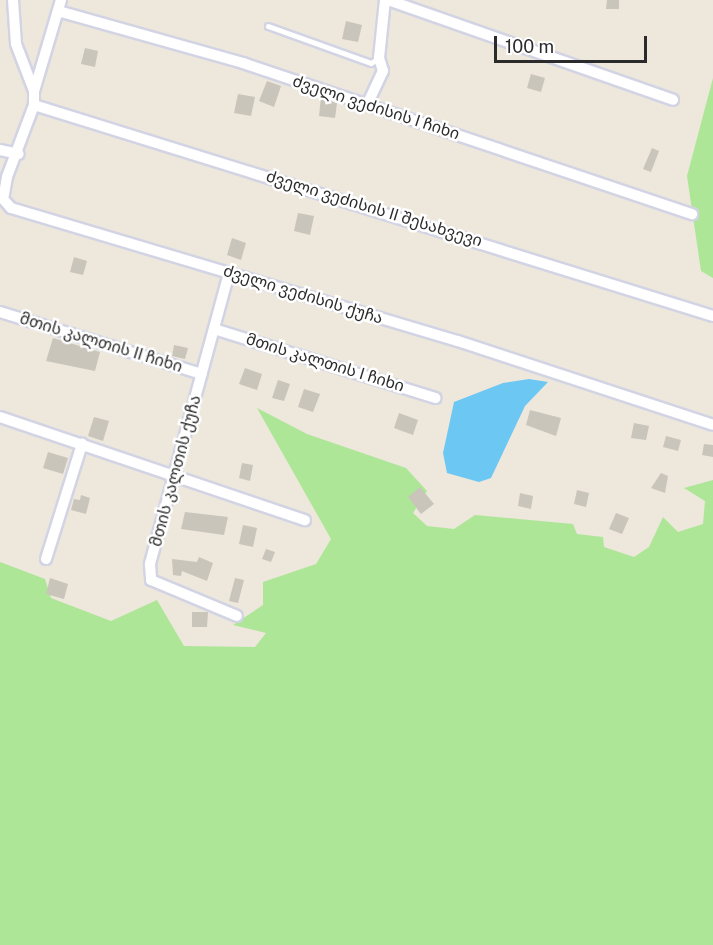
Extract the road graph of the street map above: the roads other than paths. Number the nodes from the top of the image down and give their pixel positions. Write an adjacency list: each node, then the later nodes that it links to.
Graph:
1 (13, 0): 6 (street, ძველი ვეძისის ქუჩა)
2 (386, 0): 5 (street); 7 (street)
3 (59, 6): 6 (street, ძველი ვეძისის ქუჩა); 9 (street, ძველი ვეძისის I ჩიხი)
4 (268, 26): 5 (lane)
5 (379, 58): 9 (street)
6 (34, 91): 8 (street, ძველი ვეძისის ქუჩა)
7 (673, 100)
8 (34, 105): 11 (street, ძველი ვეძისის ქუჩა); 16 (street, ძველი ვეძისის II შესახვევი)
9 (367, 105): 13 (street, ძველი ვეძისის I ჩიხი)
10 (0, 150): 11 (street)
11 (19, 154): 12 (street, ძველი ვეძისის ქუჩა)
12 (1, 201): 14 (street, ძველი ვეძისის ქუჩა)
13 (692, 214)
14 (229, 273): 17 (street, მთის კალთის ქუჩა); 21 (street, ძველი ვეძისის ქუჩა)
15 (0, 312): 18 (street, მთის კალთის II ჩიხი)
16 (713, 316)
17 (214, 329): 18 (street, მთის კალთის ქუჩა); 19 (street, მთის კალთის I ჩიხი)
18 (202, 374): 23 (street, მთის კალთის ქუჩა)
19 (436, 398)
20 (0, 417): 22 (street)
21 (713, 424)
22 (82, 444): 23 (street); 25 (street)
23 (176, 474): 24 (street); 26 (street, მთის კალთის ქუჩა)
24 (305, 520)
25 (46, 559)
26 (237, 616)

